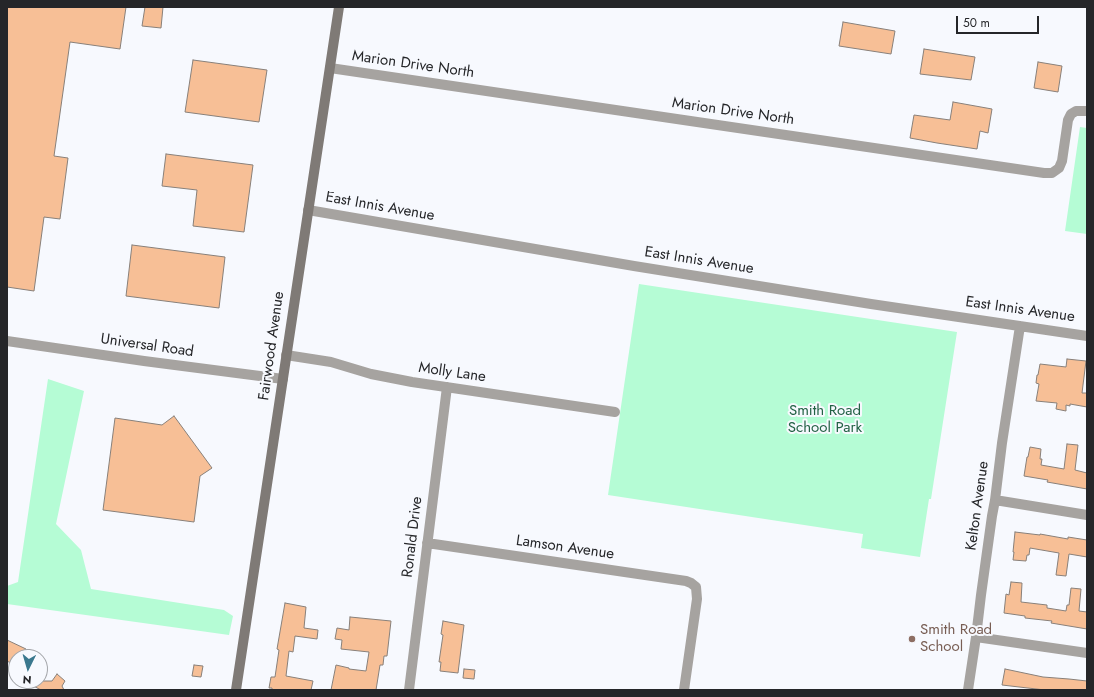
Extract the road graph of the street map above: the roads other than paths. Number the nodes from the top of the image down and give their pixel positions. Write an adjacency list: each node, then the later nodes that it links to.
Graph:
1 (339, 7): 2 (street, Fairwood Avenue)
2 (330, 68): 3 (street, Marion Drive North); 4 (street, Fairwood Avenue)
3 (1087, 112)
4 (308, 210): 5 (street, East Innis Avenue); 8 (street, Fairwood Avenue)
5 (1020, 326): 6 (street, East Innis Avenue); 12 (street, Kelton Avenue)
6 (1087, 336)
7 (7, 341): 9 (street, Universal Road)
8 (286, 355): 9 (street, Fairwood Avenue); 10 (street, Molly Lane)
9 (283, 379): 17 (street, Fairwood Avenue)
10 (447, 387): 11 (street, Molly Lane); 14 (street, Ronald Drive)
11 (615, 412)
12 (995, 500): 13 (street); 15 (street, Kelton Avenue)
13 (1087, 515)
14 (427, 543): 18 (street, Ronald Drive); 19 (street, Lamson Avenue)
15 (976, 637): 16 (street); 20 (street, Kelton Avenue)
16 (1087, 653)
17 (236, 690)
18 (409, 690)
19 (684, 690)
20 (968, 690)

